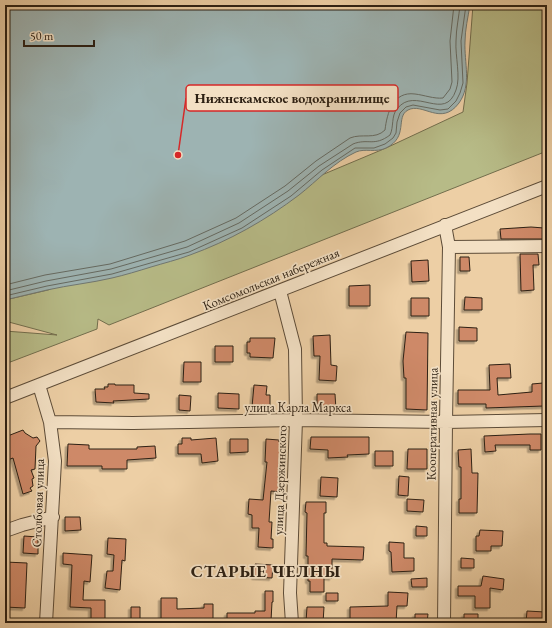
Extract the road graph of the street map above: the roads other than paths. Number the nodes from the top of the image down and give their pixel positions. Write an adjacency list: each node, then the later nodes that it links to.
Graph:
1 (547, 186): 2 (street, Комсомольская набережная)
2 (445, 225): 4 (street, Кооперативная улица); 5 (street, Комсомольская набережная)
3 (547, 246): 4 (street)
4 (449, 248): 11 (street, Кооперативная улица)
5 (280, 291): 6 (street, Комсомольская набережная); 8 (street, улица Дзержинского)
6 (39, 385): 7 (street, Комсомольская набережная); 10 (street, Столбовая улица)
7 (5, 398)
8 (296, 420): 10 (street, улица Карла Маркса); 11 (street, улица Карла Маркса); 15 (street, улица Дзержинского)
9 (547, 420): 11 (street, улица Карла Маркса)
10 (50, 422): 12 (street, Столбовая улица)
11 (446, 422): 16 (street, Кооперативная улица)
12 (53, 517): 13 (street); 14 (street, Столбовая улица)
13 (5, 531)
14 (46, 623)
15 (292, 623)
16 (444, 623)

